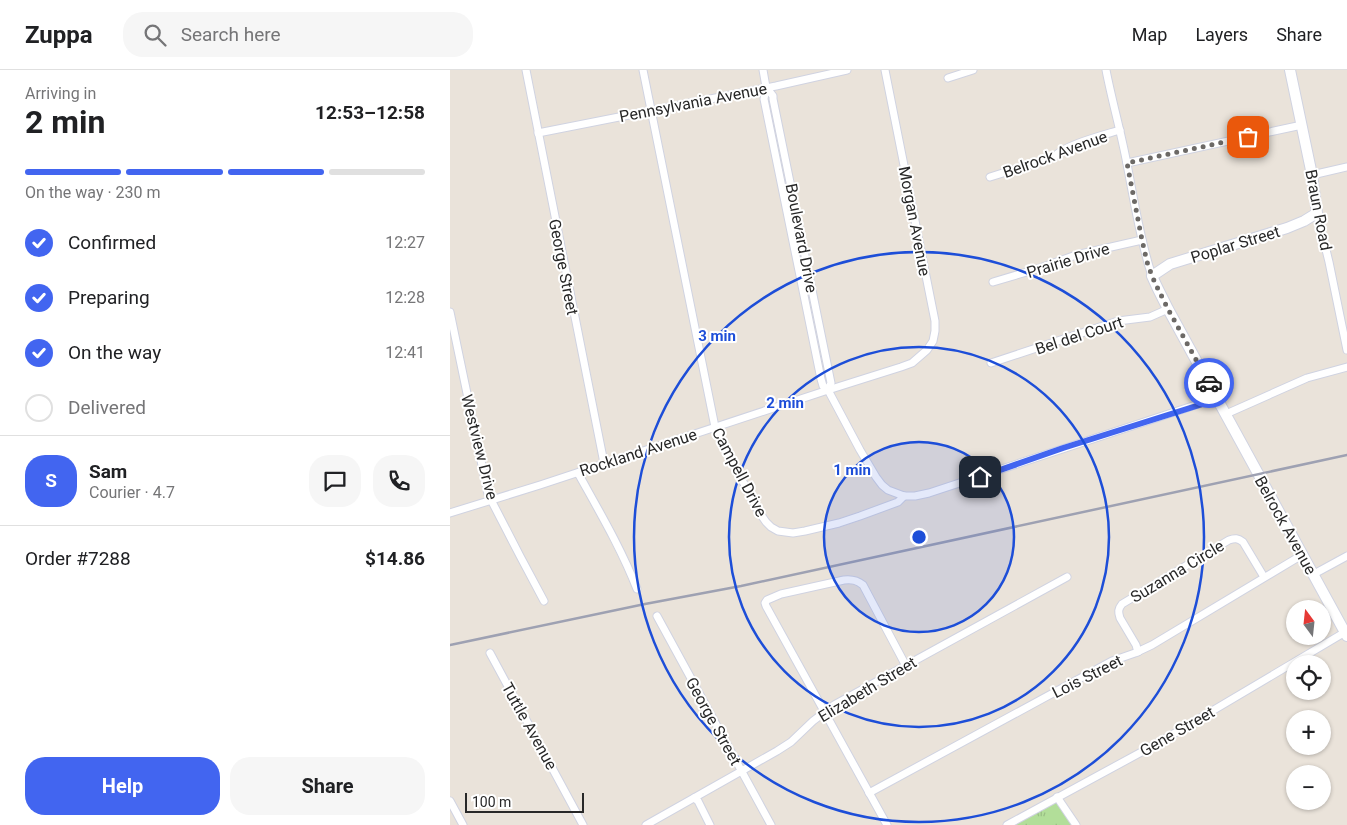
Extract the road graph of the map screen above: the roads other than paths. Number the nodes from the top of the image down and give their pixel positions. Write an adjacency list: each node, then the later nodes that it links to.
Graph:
1 (526, 70): 14 (street, George Street)
2 (643, 70): 11 (street, Campell Drive)
3 (763, 70): 10 (street, Boulevard Drive)
4 (847, 70): 10 (street, Pennsylvania Avenue)
5 (885, 70): 26 (street, Morgan Avenue)
6 (973, 70): 9 (street)
7 (1106, 70): 13 (street, Belrock Avenue)
8 (1290, 70): 12 (street, Braun Road)
9 (948, 78)
10 (766, 87): 11 (street, Pennsylvania Avenue); 29 (street, Boulevard Drive)
11 (650, 110): 14 (street, Pennsylvania Avenue); 32 (street, Campell Drive)
12 (1302, 125): 15 (street); 17 (street, Braun Road)
13 (1120, 130): 15 (street, Belrock Avenue); 18 (street, Belrock Avenue)
14 (538, 133): 33 (street, George Street)
15 (1127, 163): 20 (street, Belrock Avenue)
16 (1347, 167): 17 (street)
17 (1312, 175): 19 (street, Braun Road)
18 (990, 177)
19 (1317, 213): 21 (street, Poplar Street); 25 (street, Braun Road)
20 (1142, 240): 21 (street, Belrock Avenue); 22 (street, Prairie Drive)
21 (1152, 276): 23 (street, Belrock Avenue)
22 (994, 282)
23 (1168, 309): 27 (street, Bel del Court); 30 (street, Belrock Avenue)
24 (450, 312): 36 (street, Westview Drive)
25 (1347, 350)
26 (912, 363): 29 (street, Rockland Avenue)
27 (991, 363)
28 (1347, 367): 31 (street)
29 (828, 390): 32 (street, Rockland Avenue); 35 (street, Boulevard Drive)
30 (1217, 398): 31 (street, Belrock Avenue); 35 (street)
31 (1226, 414): 38 (street, Belrock Avenue)
32 (714, 427): 33 (street, Rockland Avenue); 35 (street, Campell Drive)
33 (604, 463): 34 (street, Rockland Avenue)
34 (578, 472): 36 (street, Rockland Avenue); 43 (street)
35 (904, 496)
36 (491, 501): 37 (street, Rockland Avenue); 44 (street, Westview Drive)
37 (450, 513)
38 (1302, 555): 40 (street, Belrock Avenue); 42 (street, Lois Street)
39 (1347, 556): 40 (street)
40 (1314, 574): 46 (street, Belrock Avenue)
41 (1067, 577): 49 (street, Elizabeth Street)
42 (1264, 577): 47 (street, Lois Street); 47 (street, Suzanna Circle)
43 (637, 589)
44 (544, 602)
45 (657, 616): 51 (street, George Street)
46 (1346, 633): 53 (street, Gene Street)
47 (1138, 652): 52 (street, Lois Street)
48 (490, 653): 57 (street, Tuttle Avenue)
49 (906, 666): 50 (street, Elizabeth Street); 50 (street)
50 (824, 712): 51 (street, Elizabeth Street); 52 (street)
51 (742, 772): 54 (street, Elizabeth Street); 60 (street, George Street)
52 (869, 793): 61 (street)
53 (1057, 797): 62 (street, Gene Street); 63 (street)
54 (694, 798): 58 (street, Elizabeth Street); 59 (street)
55 (450, 801): 56 (street)
56 (463, 825)
57 (584, 825)
58 (646, 825)
59 (710, 825)
60 (771, 825)
61 (886, 825)
62 (1007, 825)
63 (1076, 825)

